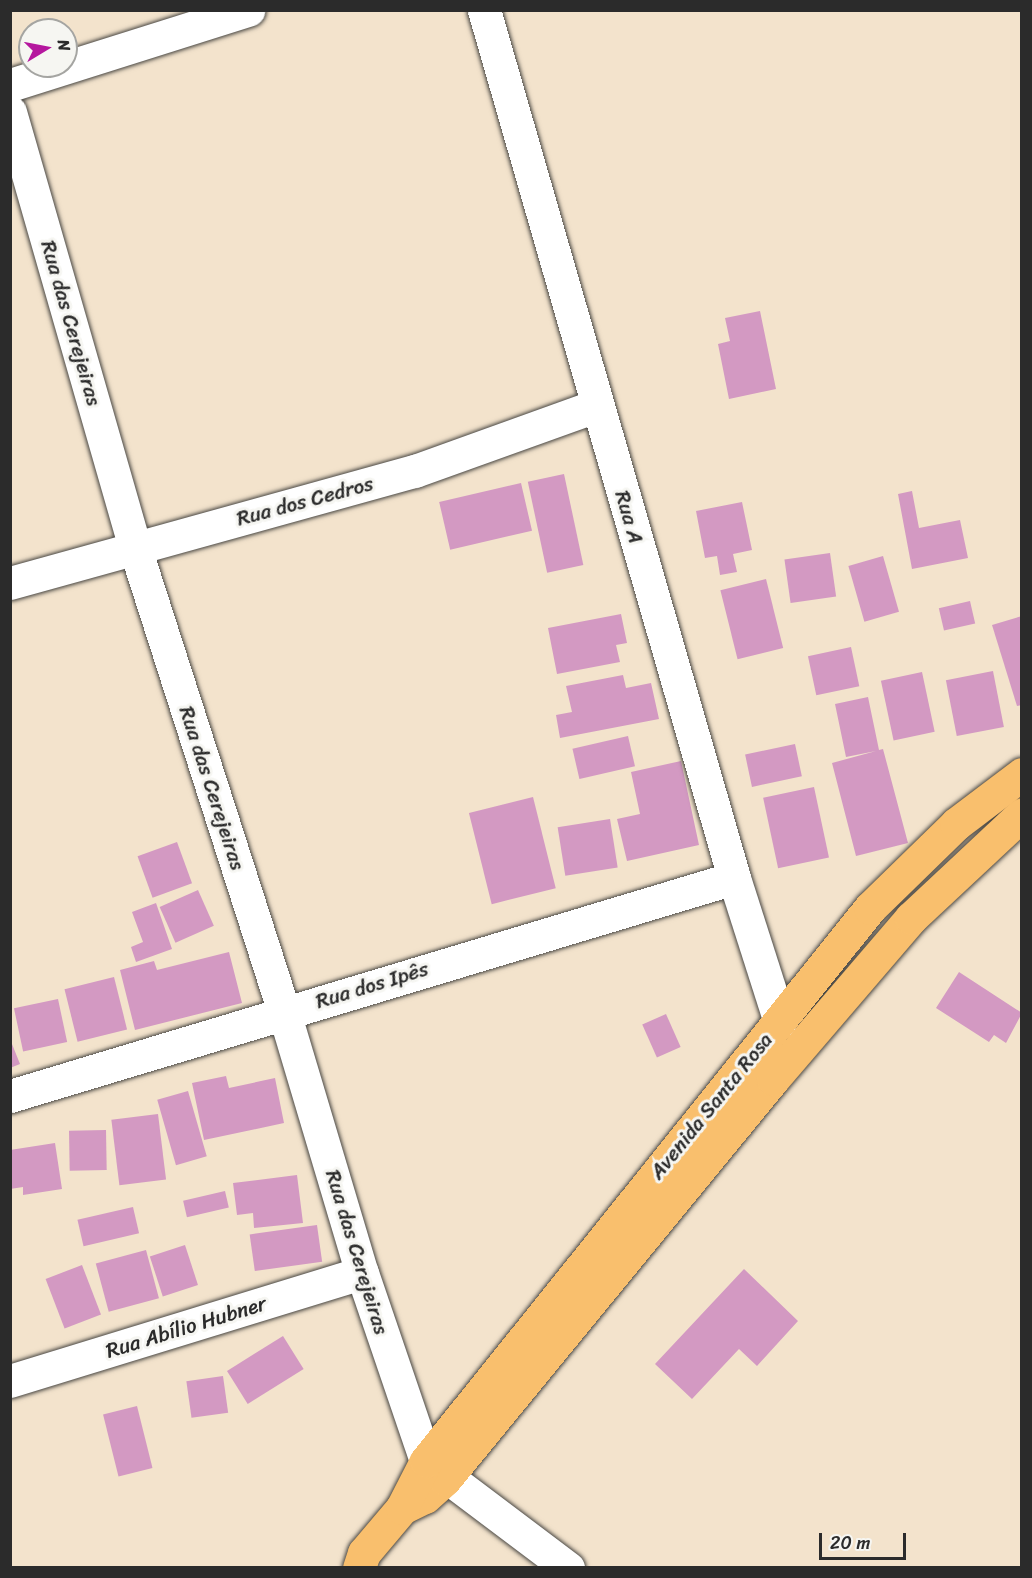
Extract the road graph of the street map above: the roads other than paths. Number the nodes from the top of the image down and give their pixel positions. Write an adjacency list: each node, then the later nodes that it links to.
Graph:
1 (248, 10): 3 (street)
2 (483, 10): 5 (street, Rua A)
3 (10, 85)
4 (10, 112): 6 (street, Rua das Cerejeiras)
5 (596, 406): 6 (street, Rua dos Cedros); 11 (street, Rua A)
6 (135, 548): 7 (street, Rua dos Cedros); 13 (street, Rua das Cerejeiras)
7 (10, 583)
8 (1022, 774): 10 (main road, Avenida Santa Rosa)
9 (1022, 814): 12 (main road, Avenida Santa Rosa)
10 (902, 876): 12 (main road); 14 (main road, Avenida Santa Rosa)
11 (734, 878): 13 (street, Rua dos Ipês); 14 (street, Rua A)
12 (925, 905): 15 (main road, Avenida Santa Rosa)
13 (284, 1012): 16 (street, Rua dos Ipês); 17 (street, Rua das Cerejeiras)
14 (780, 1022): 15 (main road, Avenida Santa Rosa)
15 (762, 1068): 19 (main road, Avenida Santa Rosa)
16 (10, 1096)
17 (362, 1273): 18 (street, Rua Abílio Hubner); 19 (street, Rua das Cerejeiras)
18 (10, 1381)
19 (435, 1470): 20 (main road, Avenida Santa Rosa); 21 (street)
20 (358, 1563)
21 (568, 1568)

